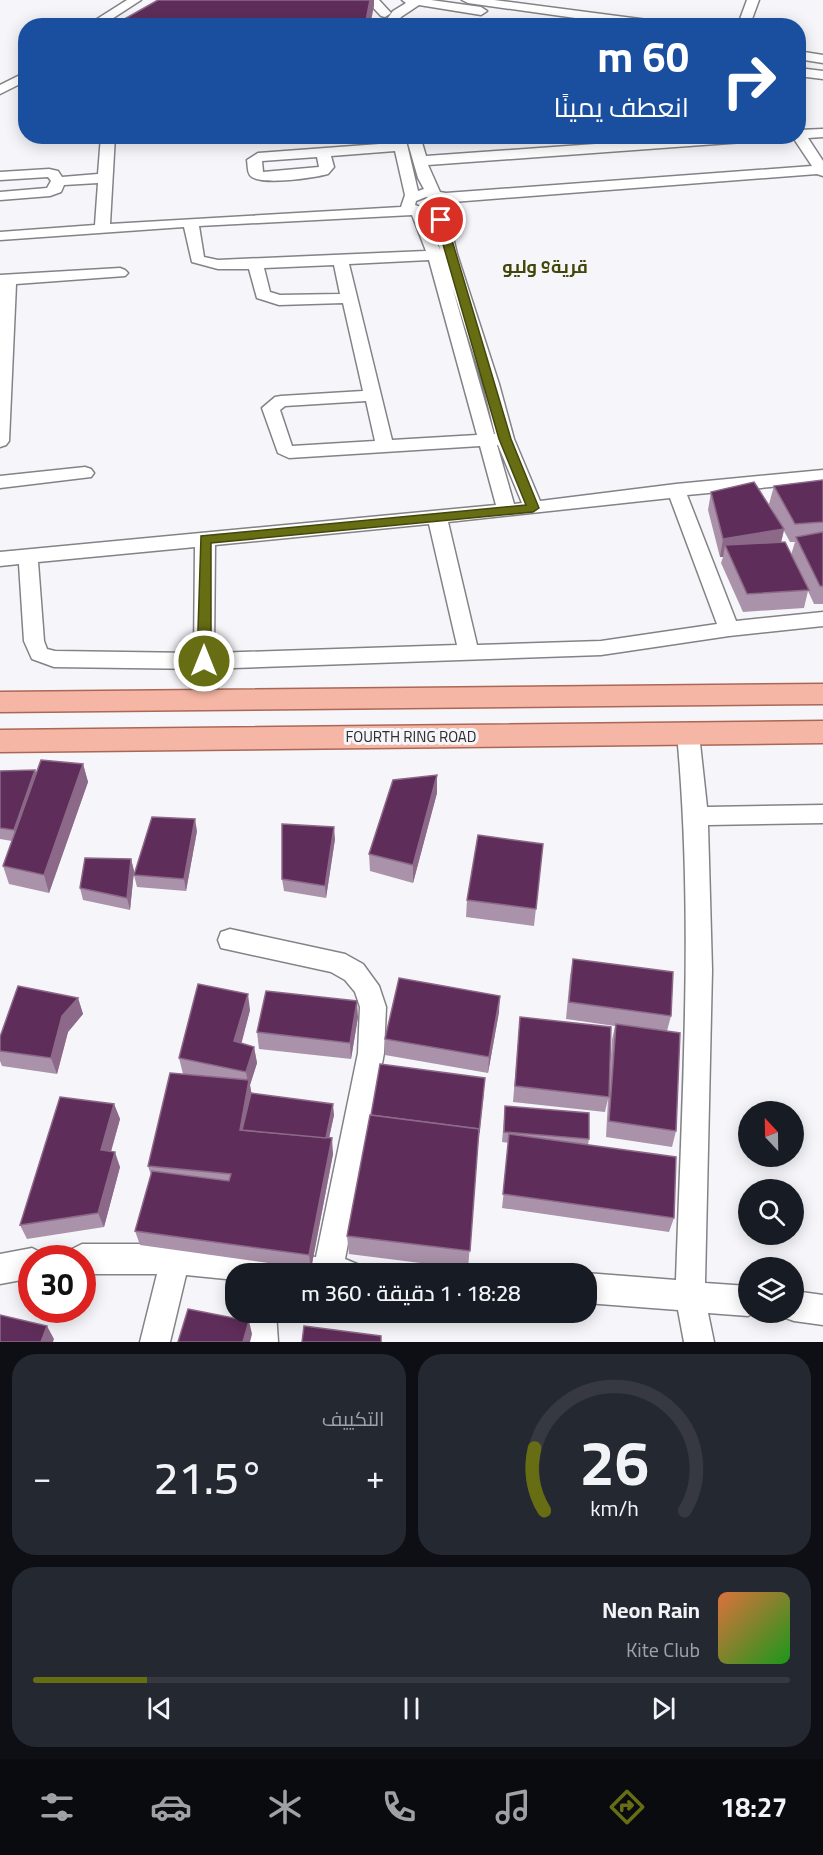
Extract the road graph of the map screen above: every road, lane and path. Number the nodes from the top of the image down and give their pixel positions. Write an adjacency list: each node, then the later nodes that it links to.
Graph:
1 (135, 0): 9 (street)
2 (372, 0): 8 (street)
3 (395, 0): 8 (street)
4 (414, 0): 7 (street); 8 (street)
5 (468, 0): 13 (street)
6 (753, 0): 14 (street)
7 (435, 4): 8 (street); 12 (street)
8 (391, 13): 10 (street); 11 (street)
9 (105, 18)
10 (386, 18)
11 (390, 18)
12 (532, 18)
13 (603, 18)
14 (746, 18)
15 (806, 45): 16 (street)
16 (823, 48)
17 (806, 56): 18 (street)
18 (823, 59)
19 (18, 66): 22 (street)
20 (806, 73): 21 (street)
21 (823, 75)
22 (0, 76)
23 (18, 80): 24 (street)
24 (0, 90)
25 (823, 133): 26 (street)
26 (806, 134)
27 (107, 144): 37 (street)
28 (380, 144): 33 (street)
29 (400, 144): 41 (street)
30 (416, 144): 34 (street)
31 (659, 144): 34 (street)
32 (805, 144): 35 (street)
33 (323, 153)
34 (421, 161): 40 (street)
35 (823, 172): 40 (street)
36 (0, 176): 38 (street)
37 (105, 178): 38 (street); 43 (street)
38 (58, 181): 39 (street)
39 (0, 196)
40 (440, 203): 41 (street); 46 (street)
41 (413, 204): 42 (street); 43 (street); 46 (street)
42 (191, 222): 43 (street); 48 (street)
43 (103, 223): 44 (street); 45 (street)
44 (0, 225)
45 (0, 236)
46 (442, 254): 47 (street); 53 (street); 54 (street)
47 (339, 260): 48 (street); 51 (street)
48 (255, 264): 51 (street)
49 (120, 273): 50 (street)
50 (4, 280): 55 (street)
51 (349, 298): 52 (street)
52 (372, 396): 56 (street); 56 (street)
53 (505, 439): 54 (street); 61 (street)
54 (485, 440): 56 (street); 62 (street)
55 (0, 441)
56 (385, 446)
57 (85, 473): 59 (street)
58 (823, 476): 60 (street)
59 (0, 482)
60 (676, 490): 61 (street); 68 (street)
61 (533, 508): 62 (street)
62 (507, 511): 63 (street)
63 (437, 517): 64 (street); 69 (street)
64 (205, 539): 65 (street); 70 (street)
65 (28, 556): 66 (street); 70 (street)
66 (0, 559)
67 (823, 620): 68 (street)
68 (729, 629): 69 (street)
69 (470, 653): 70 (street)
70 (204, 661)
71 (823, 694): 72 (main road)
72 (0, 702)
73 (823, 732): 74 (main road, FOURTH RING ROAD)
74 (688, 734): 75 (main road, FOURTH RING ROAD); 77 (street)
75 (0, 741)
76 (823, 814): 77 (street)
77 (696, 816): 86 (street)
78 (230, 940): 81 (street)
79 (96, 1258): 80 (street)
80 (175, 1259): 83 (street); 91 (street)
81 (339, 1263)
82 (18, 1266): 84 (street)
83 (225, 1266)
84 (0, 1269)
85 (597, 1289): 86 (street)
86 (690, 1295): 87 (street); 93 (street)
87 (738, 1300)
88 (804, 1307): 89 (street)
89 (823, 1310)
90 (262, 1323): 92 (street)
91 (155, 1342)
92 (264, 1342)
93 (699, 1342)

